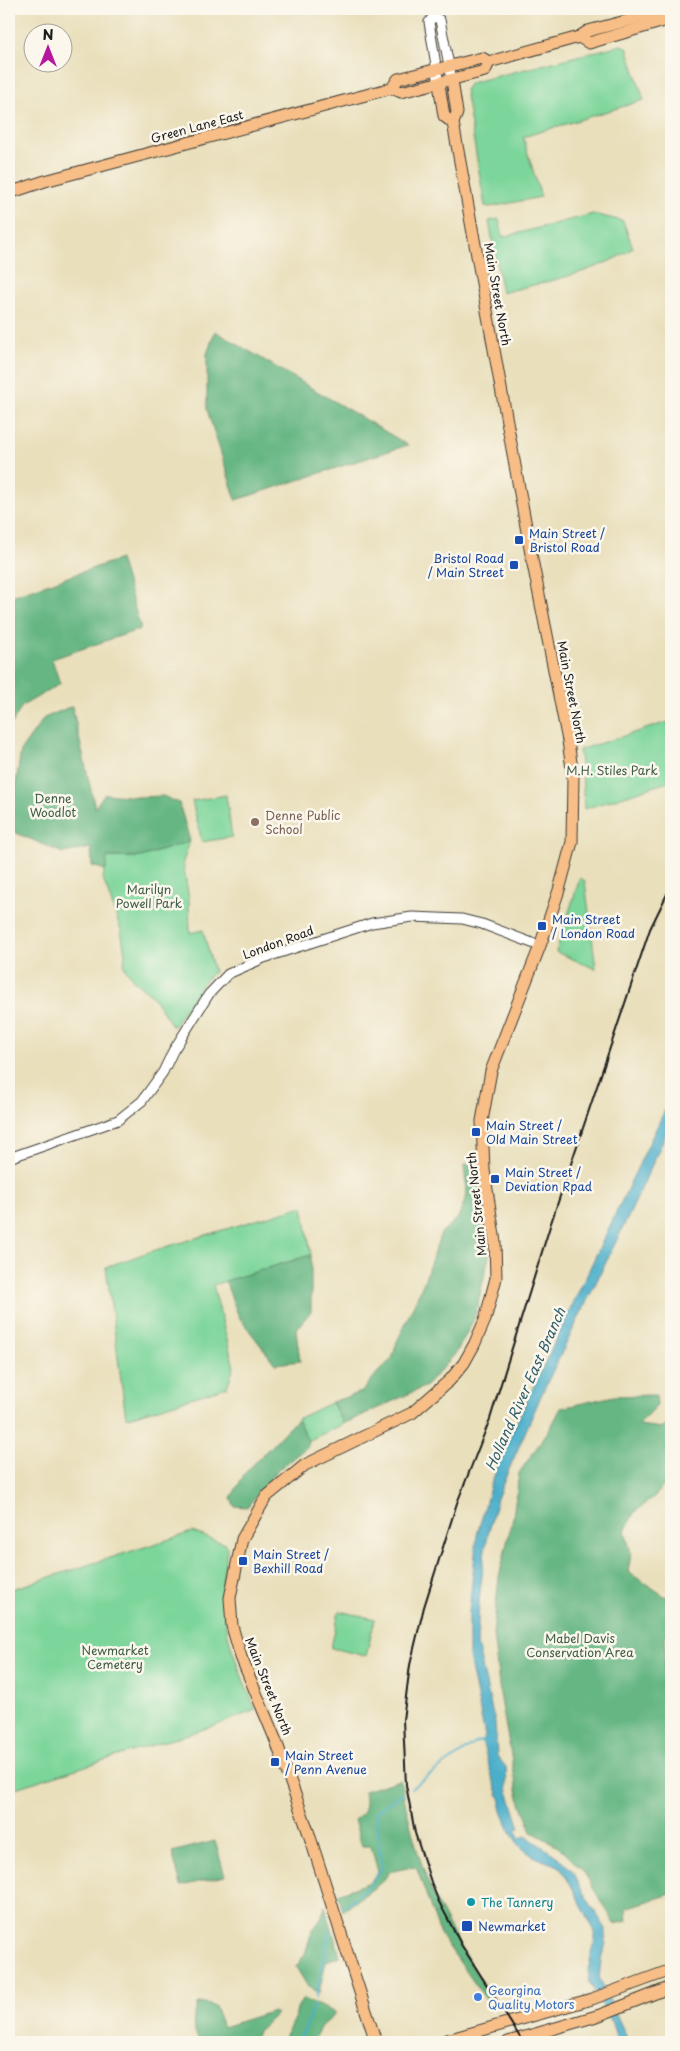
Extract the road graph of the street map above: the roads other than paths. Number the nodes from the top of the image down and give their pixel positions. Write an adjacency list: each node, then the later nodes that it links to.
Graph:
1 (671, 9): 4 (main road, Green Lane East)
2 (433, 12): 6 (street); 7 (street)
3 (671, 19): 4 (main road, Green Lane East)
4 (579, 37): 5 (main road, Green Lane East)
5 (489, 62): 6 (main road, Green Lane East); 8 (main road, Green Lane East)
6 (450, 67): 7 (main road, Green Lane East); 8 (street)
7 (437, 70): 9 (street); 10 (main road, Green Lane East)
8 (452, 80): 9 (main road, Green Lane East); 11 (main road, Main Street North)
9 (439, 84): 10 (main road, Green Lane East); 11 (main road, Main Street North)
10 (392, 88): 12 (main road, Green Lane East)
11 (453, 123): 13 (main road, Main Street North)
12 (9, 193)
13 (540, 946): 14 (street, London Road); 17 (main road, Main Street North)
14 (9, 1158)
15 (671, 1970): 18 (main road)
16 (671, 1987): 19 (main road)
17 (376, 2042)
18 (440, 2042)
19 (508, 2042)

